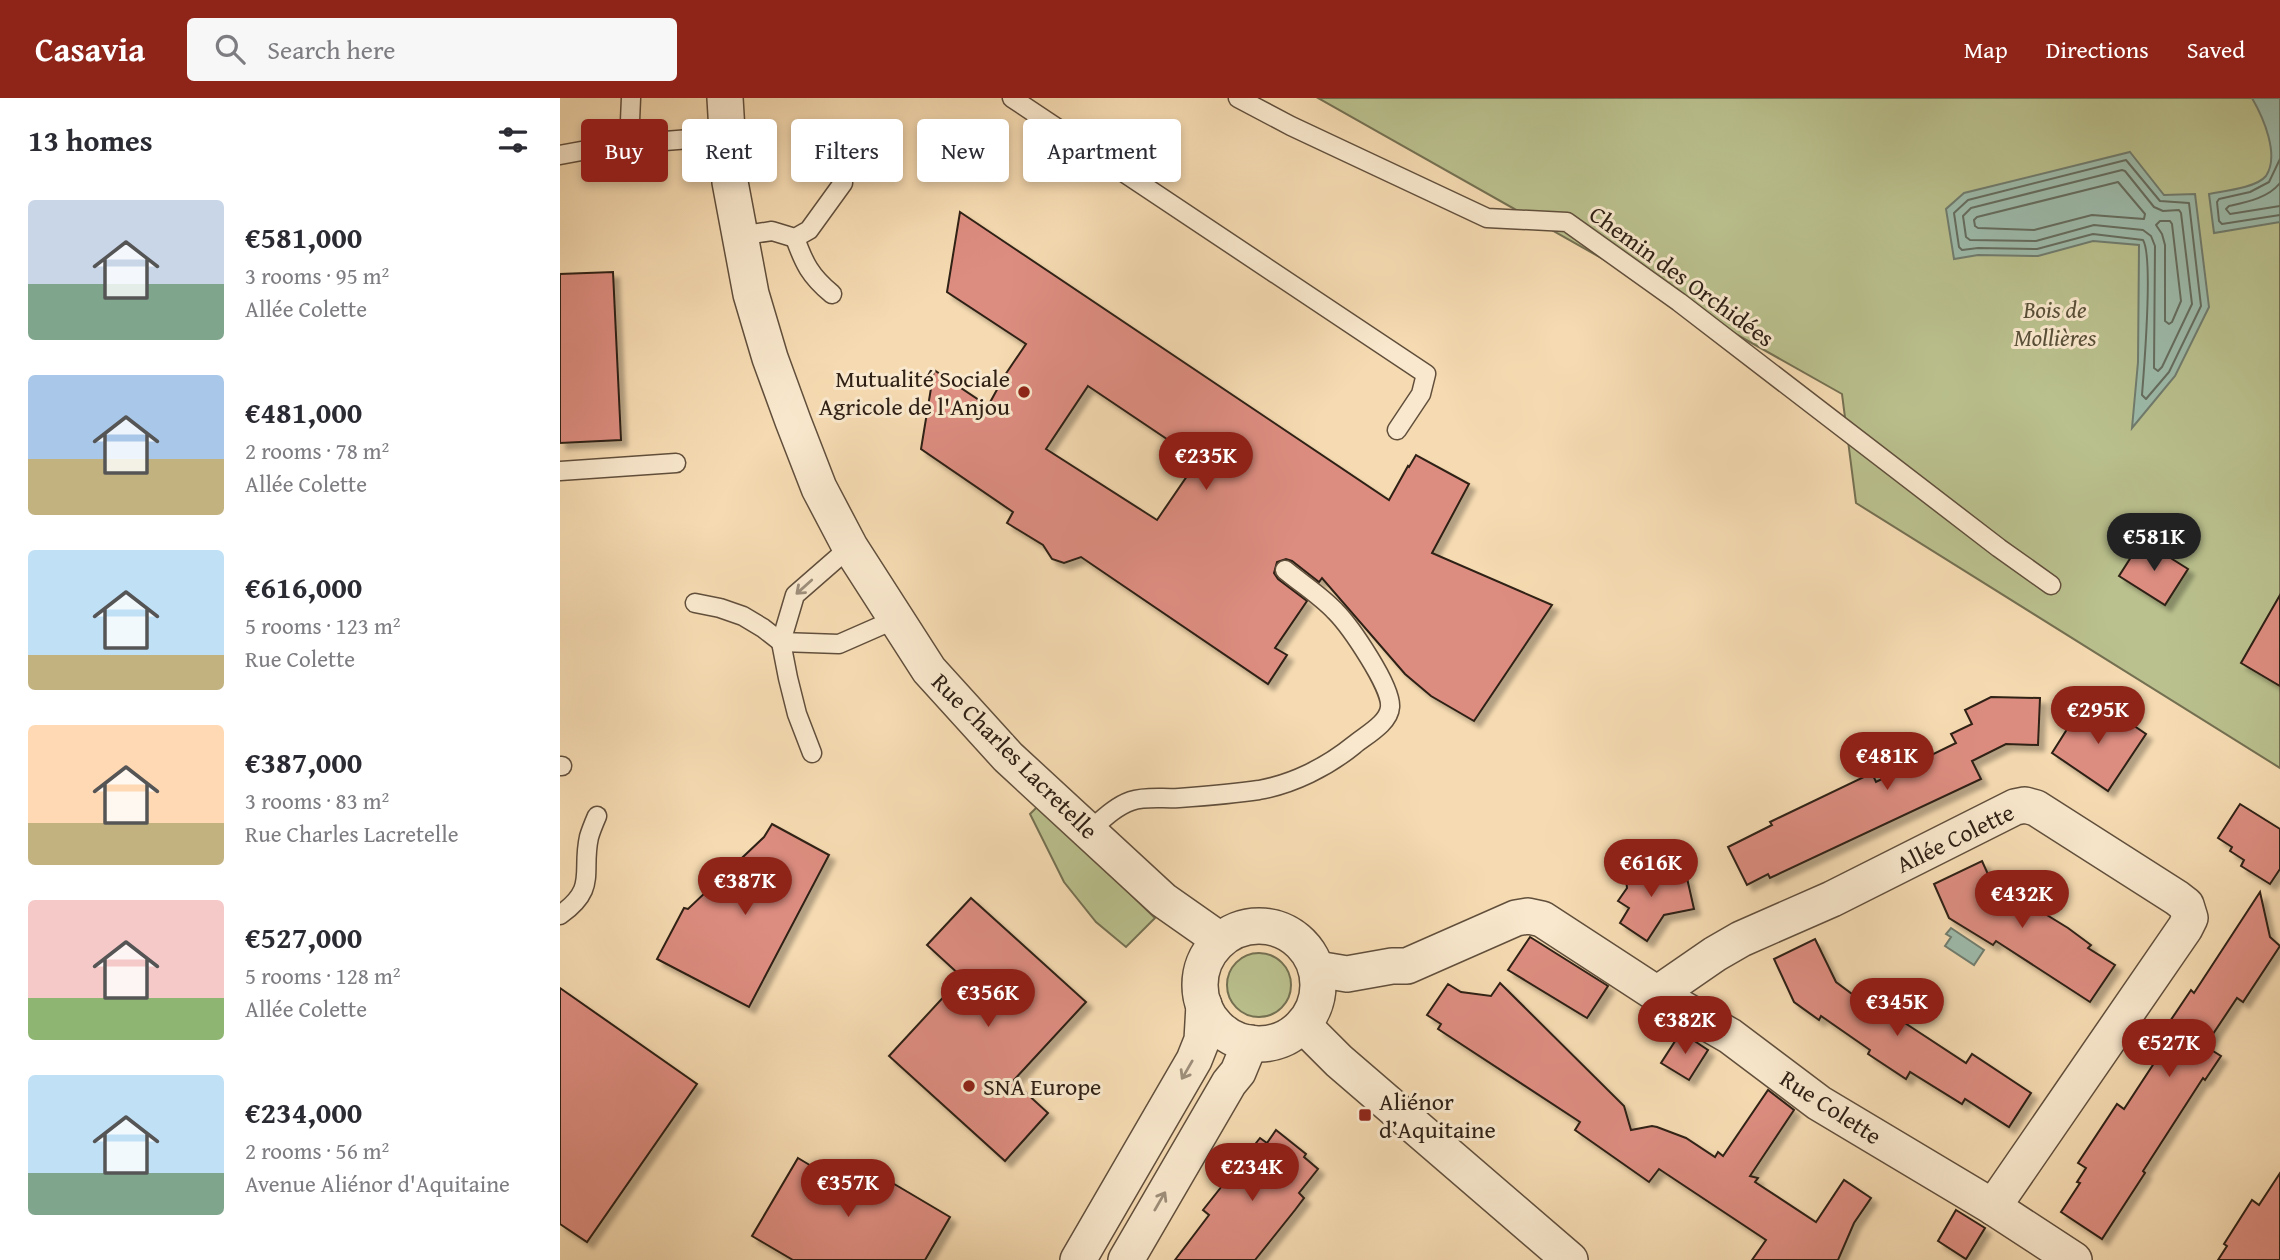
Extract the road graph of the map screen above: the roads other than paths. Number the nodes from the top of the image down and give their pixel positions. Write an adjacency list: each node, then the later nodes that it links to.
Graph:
1 (631, 98): 5 (lane)
2 (1012, 98): 13 (lane)
3 (1238, 98): 18 (lane, Chemin des Orchidées)
4 (725, 114): 6 (lane); 10 (street, Rue Charles Lacretelle)
5 (630, 119)
6 (668, 141)
7 (581, 152): 8 (lane)
8 (560, 155)
9 (843, 183): 11 (lane)
10 (739, 236): 11 (lane); 16 (street, Rue Charles Lacretelle)
11 (795, 237): 12 (lane)
12 (832, 293)
13 (1396, 430)
14 (676, 463): 15 (lane)
15 (560, 471)
16 (850, 547): 20 (street, Rue Charles Lacretelle); 21 (lane, one-way to 21)
17 (1285, 570): 24 (lane)
18 (2052, 585)
19 (695, 603): 21 (lane)
20 (896, 619): 21 (lane); 24 (street, Rue Charles Lacretelle)
21 (781, 642): 22 (lane)
22 (812, 752)
23 (597, 816): 25 (lane)
24 (1088, 832): 26 (street, Rue Charles Lacretelle)
25 (560, 915)
26 (1220, 940): 27 (street); 29 (street)
27 (1317, 970): 28 (street, Rue Colette); 30 (street)
28 (1657, 994): 32 (street, Rue Colette); 32 (street, Allée Colette)
29 (1203, 1005): 31 (street); 33 (street, one-way to 33)
30 (1303, 1025): 31 (street); 35 (street)
31 (1250, 1043): 34 (street, one-way to 31)
32 (1993, 1208): 36 (street, Rue Colette)
33 (1078, 1260)
34 (1126, 1260)
35 (1570, 1260)
36 (2074, 1260)

